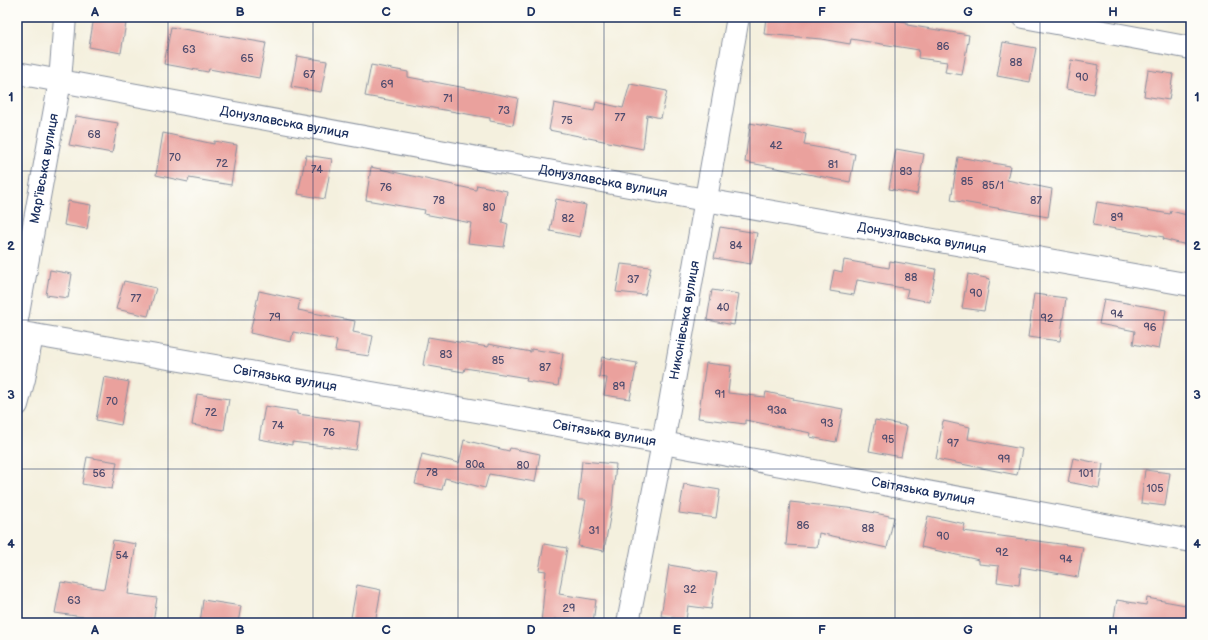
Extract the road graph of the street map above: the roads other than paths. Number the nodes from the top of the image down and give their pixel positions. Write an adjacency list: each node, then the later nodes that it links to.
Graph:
1 (65, 17): 6 (street, Мар'ївська вулиця)
2 (738, 17): 7 (street, Никонівська вулиця)
3 (1024, 17): 4 (street)
4 (1191, 48)
5 (17, 73): 6 (street, Донузлавська вулиця)
6 (60, 82): 7 (street, Донузлавська вулиця); 9 (street, Мар'ївська вулиця)
7 (705, 200): 8 (street, Донузлавська вулиця); 12 (street, Никонівська вулиця)
8 (1191, 285)
9 (17, 319)
10 (25, 333): 11 (street); 12 (street, Світязька вулиця)
11 (17, 405)
12 (663, 443): 13 (street, Світязька вулиця); 14 (street, Никонівська вулиця)
13 (1191, 541)
14 (628, 623)

